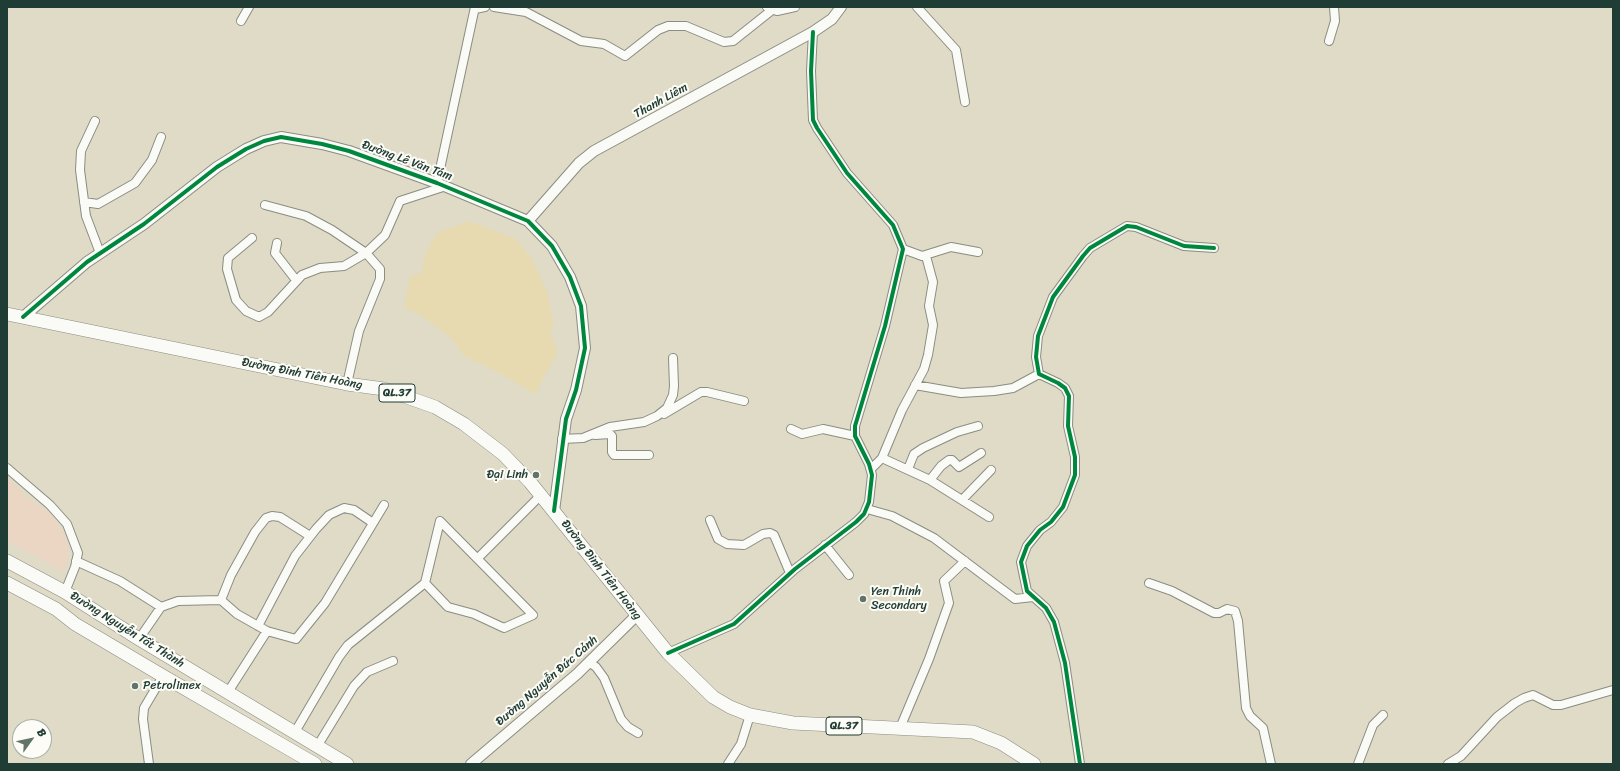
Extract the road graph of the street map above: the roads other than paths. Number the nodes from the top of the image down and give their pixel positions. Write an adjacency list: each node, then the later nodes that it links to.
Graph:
1 (249, 7): 11 (street)
2 (485, 7): 8 (street)
3 (494, 7): 10 (street)
4 (794, 7): 9 (street)
5 (841, 7): 12 (street, Thanh Liêm)
6 (917, 7): 14 (street)
7 (1334, 7): 13 (street)
8 (475, 8): 17 (street)
9 (769, 8): 10 (street)
10 (527, 10)
11 (241, 21)
12 (813, 32): 20 (street, Thanh Liêm); 24 (street)
13 (1329, 40)
14 (965, 102)
15 (95, 121): 18 (street)
16 (162, 137): 18 (street)
17 (441, 184): 20 (street, Đường Lê Văn Tám); 26 (street, Đường Lê Văn Tám); 27 (street)
18 (84, 202): 26 (street)
19 (265, 205): 27 (street)
20 (528, 221): 42 (street, Đường Lê Văn Tám)
21 (252, 238): 29 (street)
22 (277, 242): 29 (street)
23 (1214, 248): 33 (street)
24 (904, 249): 28 (street); 41 (street)
25 (978, 252): 28 (street)
26 (100, 253): 31 (street, Đường Lê Văn Tám)
27 (366, 253): 29 (street); 34 (street)
28 (926, 256): 35 (street)
29 (296, 280)
30 (7, 314): 31 (main road, Đường Đinh Tiên Hoàng / QL.37)
31 (23, 318): 34 (main road, Đường Đinh Tiên Hoàng / QL.37)
32 (673, 358): 37 (street)
33 (1039, 374): 35 (street); 71 (street)
34 (347, 384): 51 (main road, Đường Đinh Tiên Hoàng / QL.37)
35 (916, 385): 45 (street)
36 (744, 401): 37 (street)
37 (657, 416): 40 (street)
38 (978, 426): 48 (street)
39 (791, 429): 41 (street)
40 (593, 435): 42 (street); 44 (street)
41 (855, 436): 47 (street)
42 (562, 439): 55 (street, Đường Lê Văn Tám)
43 (981, 453): 50 (street)
44 (649, 455)
45 (882, 458): 47 (street); 48 (street)
46 (7, 468): 63 (street)
47 (871, 469): 54 (street)
48 (908, 469): 50 (street)
49 (991, 470): 52 (street)
50 (930, 480): 52 (street)
51 (541, 495): 55 (main road, Đường Đinh Tiên Hoàng / QL.37); 61 (street)
52 (962, 500): 56 (street)
53 (384, 505): 58 (street)
54 (867, 509): 60 (street); 64 (street)
55 (554, 511): 75 (main road, Đường Đinh Tiên Hoàng / QL.37)
56 (989, 517)
57 (710, 520): 65 (street)
58 (373, 523): 59 (street); 77 (street)
59 (310, 536): 72 (street); 76 (street)
60 (825, 545): 65 (street); 66 (street)
61 (478, 558): 67 (street); 67 (street)
62 (7, 561): 70 (main road, Đường Nguyễn Tất Thành)
63 (76, 561): 70 (street); 73 (street)
64 (965, 561): 71 (street); 88 (street)
65 (790, 573): 79 (street)
66 (850, 575)
67 (425, 583): 89 (street)
68 (1149, 583): 99 (street)
69 (7, 584): 74 (main road, Đường Nguyễn Tất Thành)
70 (65, 592): 74 (main road); 78 (main road, Đường Nguyễn Tất Thành)
71 (1033, 596): 98 (street)
72 (220, 600): 73 (street); 76 (street)
73 (162, 607): 78 (street)
74 (56, 609): 83 (main road, Đường Nguyễn Tất Thành)
75 (637, 615): 79 (main road, Đường Đinh Tiên Hoàng / QL.37); 82 (street, Đường Nguyễn Đức Cảnh)
76 (258, 626): 77 (street)
77 (267, 631): 85 (street)
78 (140, 640): 80 (main road, Đường Nguyễn Tất Thành)
79 (668, 653): 86 (main road, Đường Đinh Tiên Hoàng / QL.37)
80 (173, 660): 83 (main road); 85 (main road, Đường Nguyễn Tất Thành)
81 (393, 661): 91 (street)
82 (590, 663): 90 (street); 95 (street, Đường Nguyễn Đức Cảnh)
83 (163, 676): 92 (street); 93 (main road, Đường Nguyễn Tất Thành)
84 (1613, 690): 101 (street)
85 (228, 692): 89 (main road, Đường Nguyễn Tất Thành)
86 (750, 715): 88 (main road, Đường Đinh Tiên Hoàng / QL.37); 96 (street)
87 (1383, 715): 100 (street)
88 (900, 728): 97 (main road, Đường Đinh Tiên Hoàng / QL.37)
89 (295, 732): 91 (main road, Đường Nguyễn Tất Thành)
90 (638, 733)
91 (318, 746): 94 (main road, Đường Nguyễn Tất Thành)
92 (149, 764)
93 (315, 764)
94 (347, 764)
95 (471, 764)
96 (728, 764)
97 (1034, 764)
98 (1080, 764)
99 (1271, 764)
100 (1358, 764)
101 (1448, 764)

